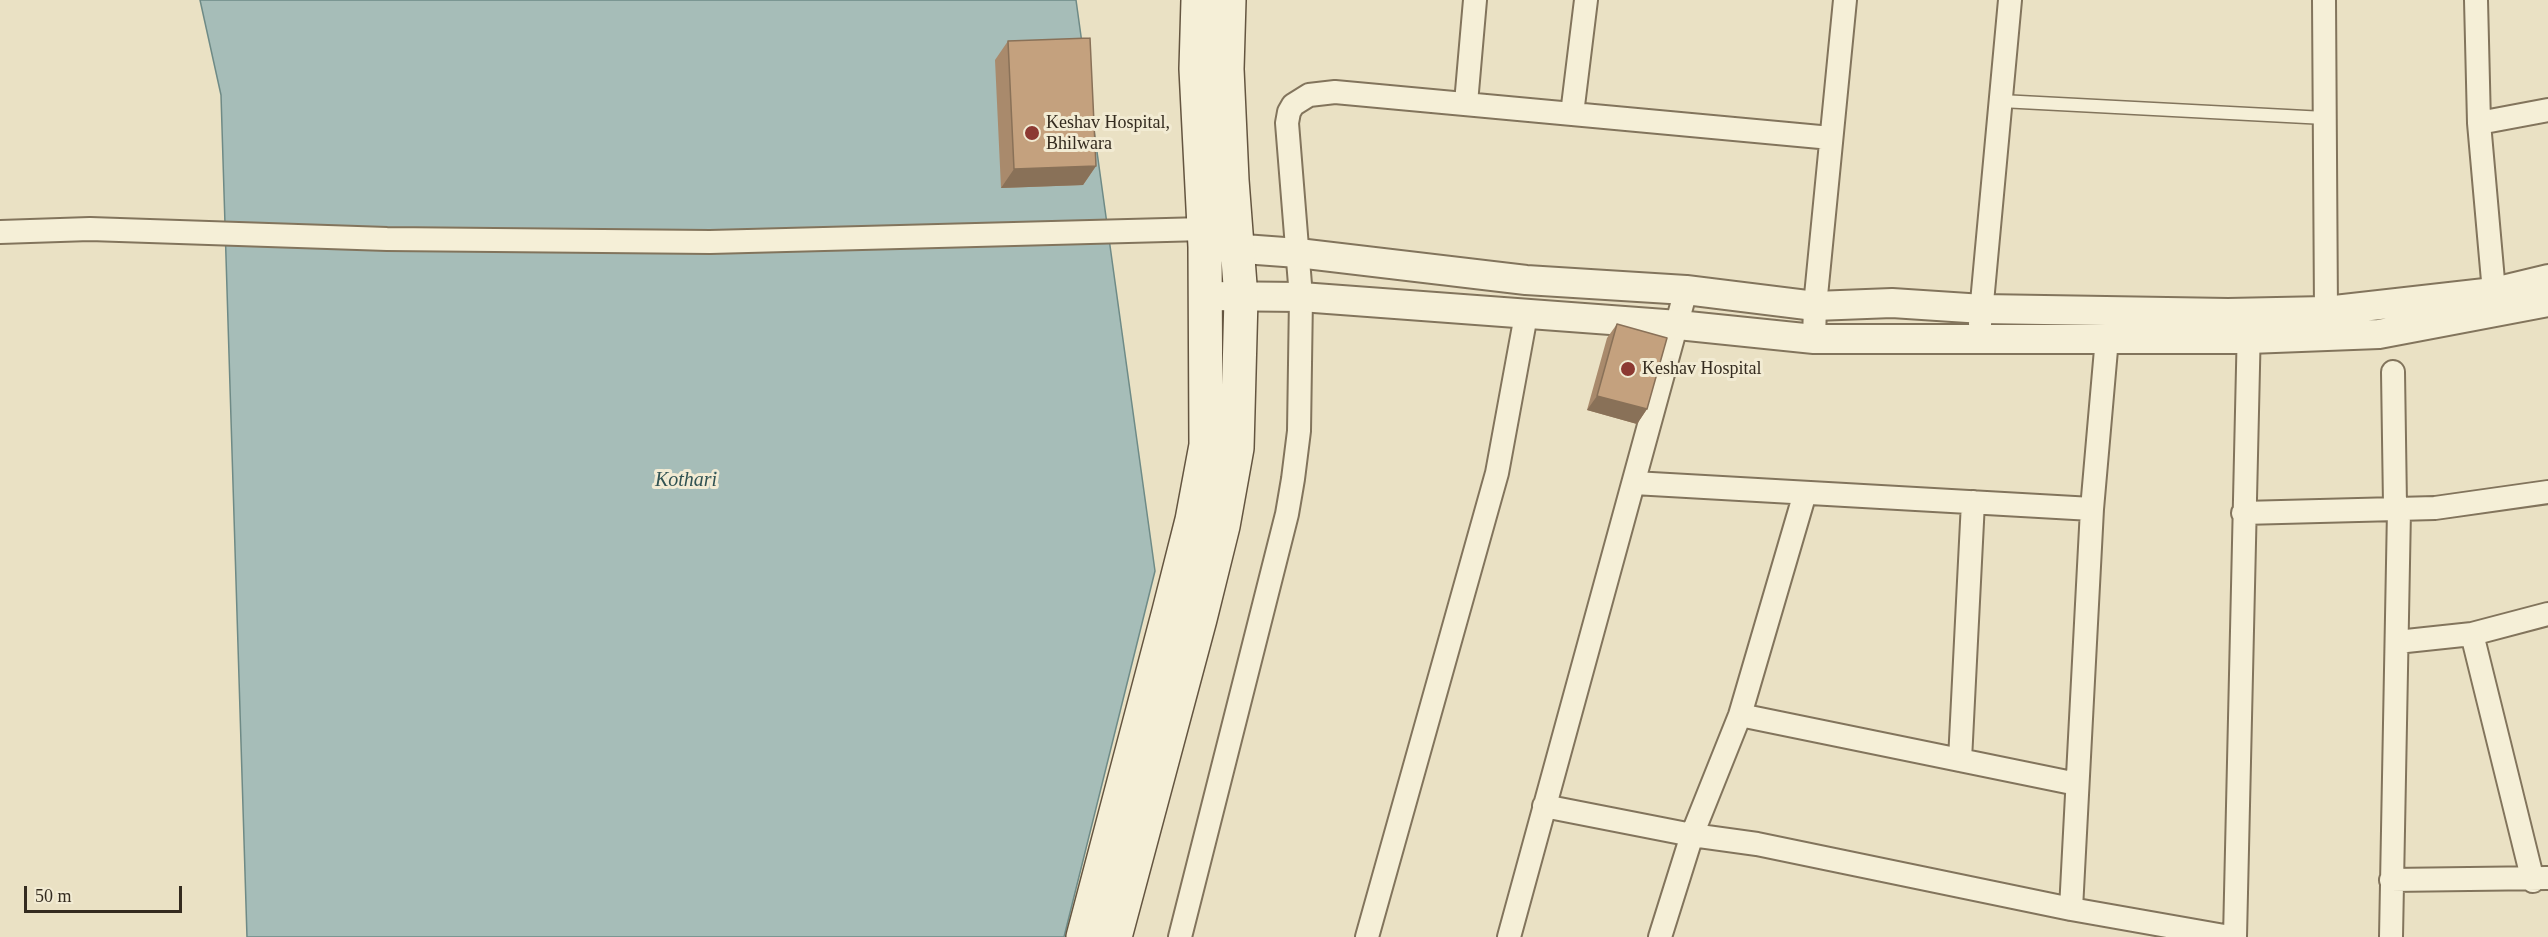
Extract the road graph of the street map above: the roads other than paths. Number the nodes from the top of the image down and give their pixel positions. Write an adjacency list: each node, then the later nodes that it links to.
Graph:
1 (1198, 0): 17 (main road)
2 (1229, 0): 18 (main road)
3 (1475, 0): 10 (street)
4 (1586, 0): 12 (street)
5 (1845, 0): 15 (street)
6 (2010, 0): 9 (street)
7 (2324, 0): 13 (street)
8 (2476, 0): 14 (street)
9 (2001, 101): 13 (lane); 28 (street)
10 (1466, 103): 12 (street); 19 (street)
11 (2548, 110): 14 (street)
12 (1572, 114): 15 (street)
13 (2325, 118): 29 (street)
14 (2479, 123): 22 (street)
15 (1831, 138): 27 (street)
16 (0, 232): 17 (street)
17 (1205, 238): 18 (street); 23 (main road)
18 (1239, 248): 19 (street); 25 (main road)
19 (1298, 254): 21 (street); 24 (street)
20 (2548, 279): 22 (street)
21 (1686, 290): 27 (street); 31 (street)
22 (2494, 292): 29 (street)
23 (1206, 296): 25 (street); 55 (main road)
24 (1301, 297): 25 (street); 30 (street); 57 (street)
25 (1241, 298): 56 (main road)
26 (2548, 302): 32 (street)
27 (1815, 306): 28 (street); 34 (street)
28 (1983, 309): 32 (street); 35 (street)
29 (2326, 311): 32 (street)
30 (1526, 315): 31 (street); 58 (street)
31 (1678, 325): 34 (street); 37 (street)
32 (2249, 326): 33 (street); 43 (street)
33 (2107, 338): 35 (street); 41 (street)
34 (1814, 339): 35 (street)
35 (1976, 339)
36 (2393, 372): 42 (street)
37 (1635, 483): 39 (street); 50 (street)
38 (2548, 492): 42 (street)
39 (1805, 493): 40 (street); 47 (street)
40 (1973, 502): 41 (street); 48 (street)
41 (2092, 509): 49 (street)
42 (2399, 510): 43 (street); 46 (street)
43 (2244, 513): 62 (street)
44 (2548, 614): 45 (street)
45 (2472, 634): 46 (street); 52 (street)
46 (2397, 642): 53 (street)
47 (1740, 715): 48 (street); 51 (street)
48 (1960, 760): 49 (street)
49 (2077, 784): 54 (street)
50 (1544, 806): 51 (street); 59 (street)
51 (1692, 835): 54 (street); 60 (street)
52 (2540, 879): 53 (street)
53 (2391, 880): 63 (street)
54 (2071, 909): 61 (street)
55 (1083, 937)
56 (1115, 937)
57 (1180, 937)
58 (1367, 937)
59 (1509, 937)
60 (1660, 937)
61 (2230, 937)
62 (2235, 937)
63 (2391, 937)

